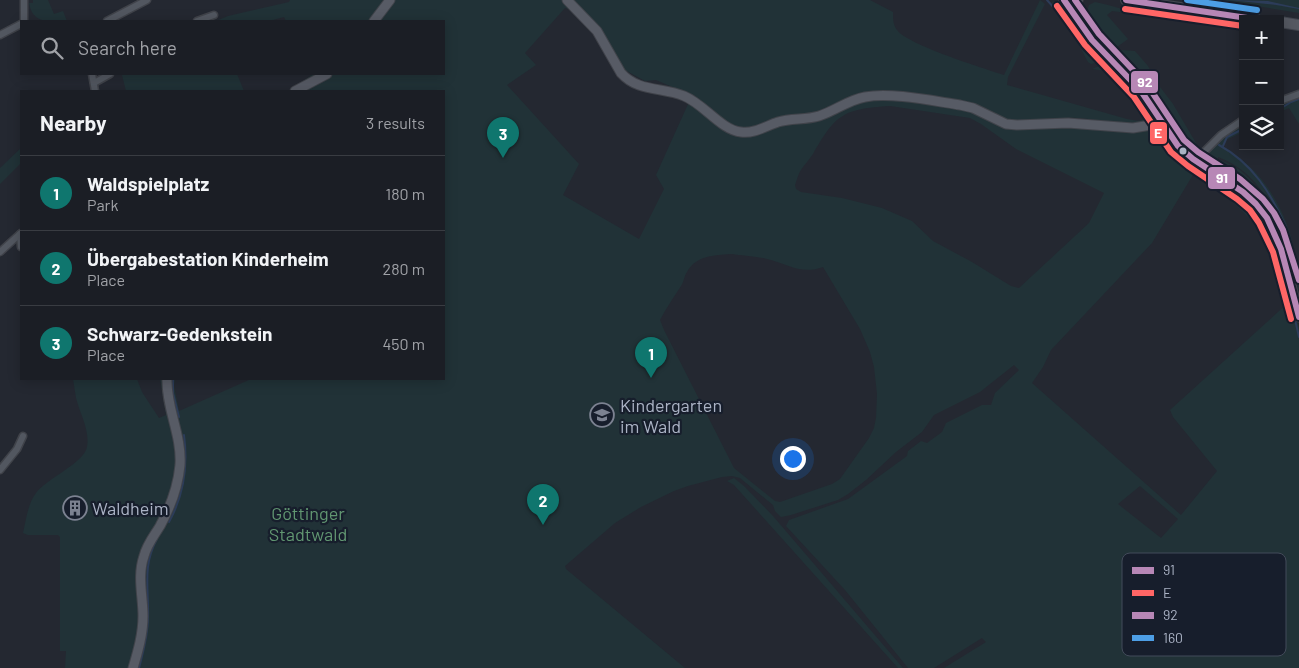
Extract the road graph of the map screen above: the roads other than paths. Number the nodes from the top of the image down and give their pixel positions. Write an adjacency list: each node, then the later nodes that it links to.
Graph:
1 (24, 0): 11 (street)
2 (148, 0): 12 (street)
3 (390, 0): 14 (street)
4 (567, 0): 27 (street)
5 (1064, 0): 10 (street)
6 (1080, 0): 10 (street)
7 (1126, 0): 9 (main road)
8 (214, 15): 13 (street)
9 (1239, 17)
10 (1079, 19): 27 (street)
11 (24, 20)
12 (109, 20)
13 (200, 20)
14 (375, 20)
15 (1284, 23): 17 (main road)
16 (20, 25): 18 (street)
17 (1299, 25)
18 (0, 36)
19 (92, 75): 22 (street)
20 (108, 75): 22 (street)
21 (325, 75): 24 (street)
22 (94, 83): 23 (street)
23 (95, 90)
24 (297, 90)
25 (1299, 94): 26 (street)
26 (1284, 100)
27 (1160, 120): 29 (street)
28 (1239, 123): 29 (street)
29 (1195, 161): 32 (street)
30 (20, 234): 31 (street)
31 (0, 252)
32 (1299, 318)
33 (167, 380): 36 (street)
34 (23, 436): 35 (street)
35 (0, 470)
36 (132, 668)

